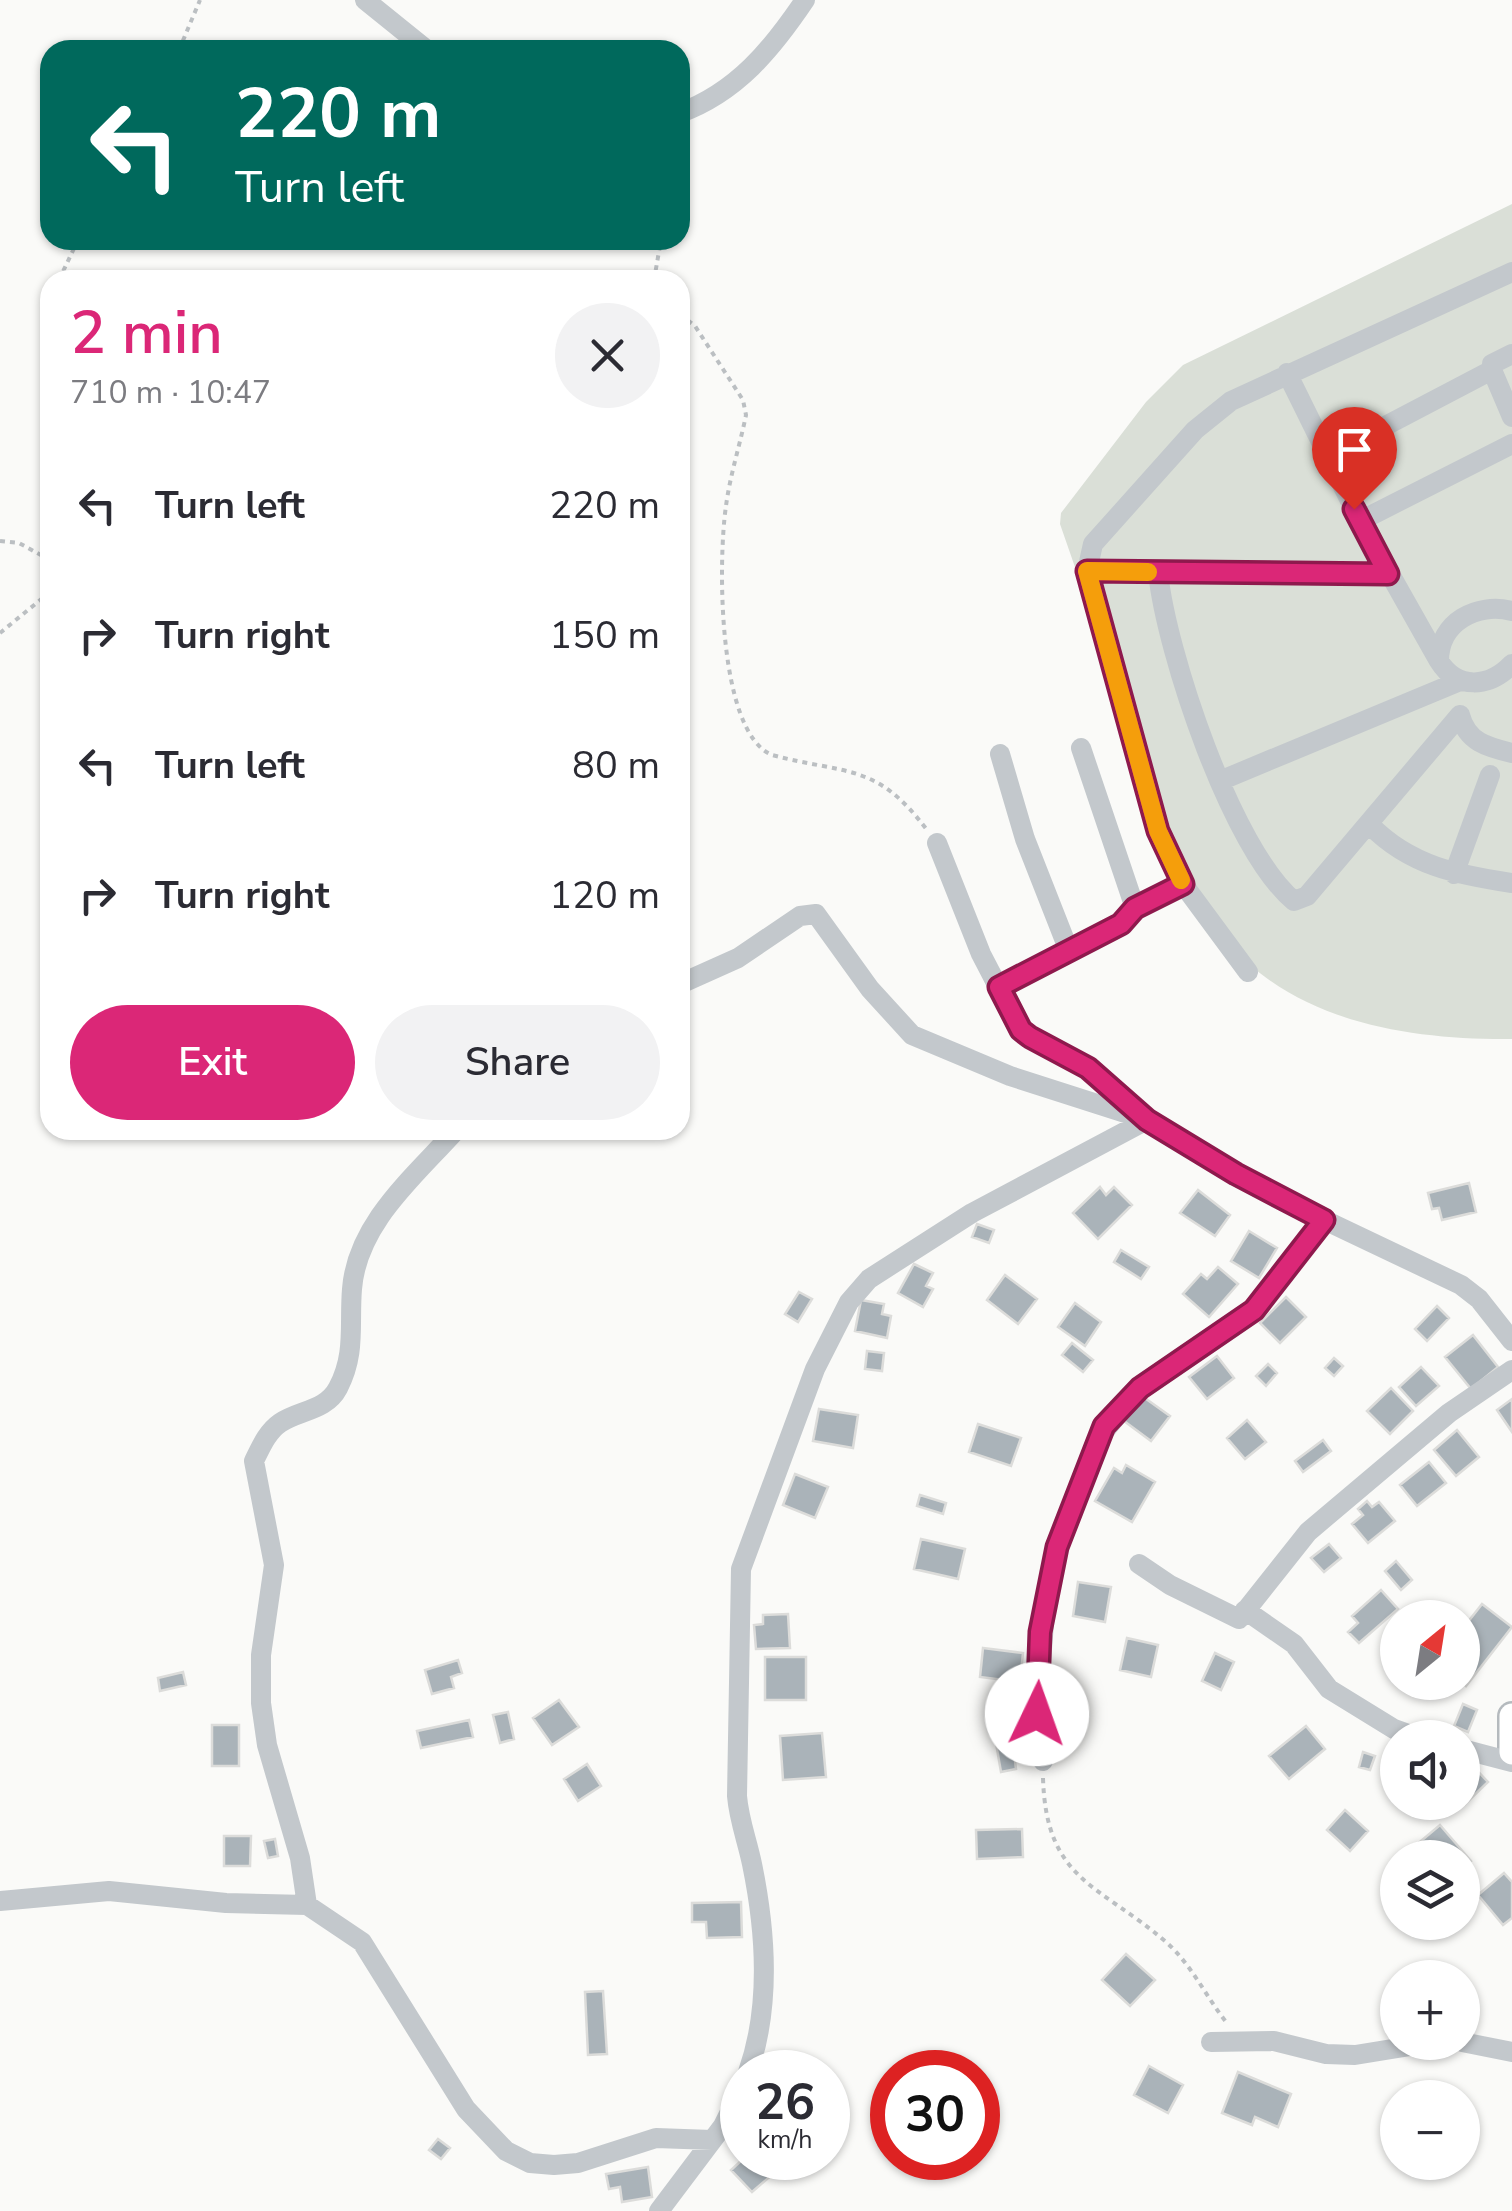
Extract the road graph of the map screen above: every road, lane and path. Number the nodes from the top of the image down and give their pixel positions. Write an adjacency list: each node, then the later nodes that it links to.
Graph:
1 (200, 0): 4 (path)
2 (366, 0): 5 (street)
3 (805, 0): 6 (street)
4 (183, 40)
5 (414, 40)
6 (690, 109)
7 (1512, 272): 11 (street)
8 (690, 322): 34 (path)
9 (1512, 354): 10 (street)
10 (1492, 370): 12 (street); 14 (street)
11 (1287, 373): 14 (street); 18 (street)
12 (1512, 417)
13 (1512, 444): 15 (street)
14 (1328, 456): 15 (street)
15 (1360, 521): 20 (street)
16 (0, 541): 17 (path)
17 (40, 555)
18 (1087, 571): 19 (street); 37 (street)
19 (1158, 572): 20 (street); 32 (street)
20 (1388, 574): 24 (street)
21 (40, 600): 23 (path)
22 (1512, 610): 24 (street)
23 (0, 633)
24 (1439, 661): 26 (street)
25 (1512, 664): 26 (street)
26 (1465, 682): 27 (street); 32 (street)
27 (1460, 715): 29 (street); 33 (street)
28 (1081, 748): 38 (street)
29 (1512, 753)
30 (1000, 754): 39 (street)
31 (1490, 775): 35 (street)
32 (1222, 780): 33 (street)
33 (1370, 825): 35 (street)
34 (936, 843): 42 (street)
35 (1454, 874): 36 (street)
36 (1512, 883)
37 (1183, 884): 38 (street); 40 (street)
38 (1135, 908): 39 (street)
39 (1068, 951): 42 (street)
40 (1248, 972)
41 (690, 980): 43 (street)
42 (999, 987): 43 (street)
43 (1147, 1120): 45 (street); 61 (street)
44 (446, 1140): 57 (street)
45 (1324, 1220): 46 (street); 54 (street)
46 (1512, 1341)
47 (1512, 1370): 49 (street)
48 (1138, 1564): 49 (street)
49 (1245, 1610): 51 (street)
50 (1512, 1716): 52 (main road)
51 (1380, 1720)
52 (1512, 1752)
53 (1480, 1754): 55 (street)
54 (1042, 1761): 58 (path)
55 (1512, 1762)
56 (0, 1901): 57 (street)
57 (307, 1904): 65 (street)
58 (1244, 2041): 59 (street); 62 (street)
59 (1210, 2042)
60 (1480, 2046): 63 (street)
61 (754, 2050)
62 (1380, 2051)
63 (1512, 2052)
64 (720, 2126): 65 (street)
65 (712, 2140): 66 (street)
66 (659, 2211)

